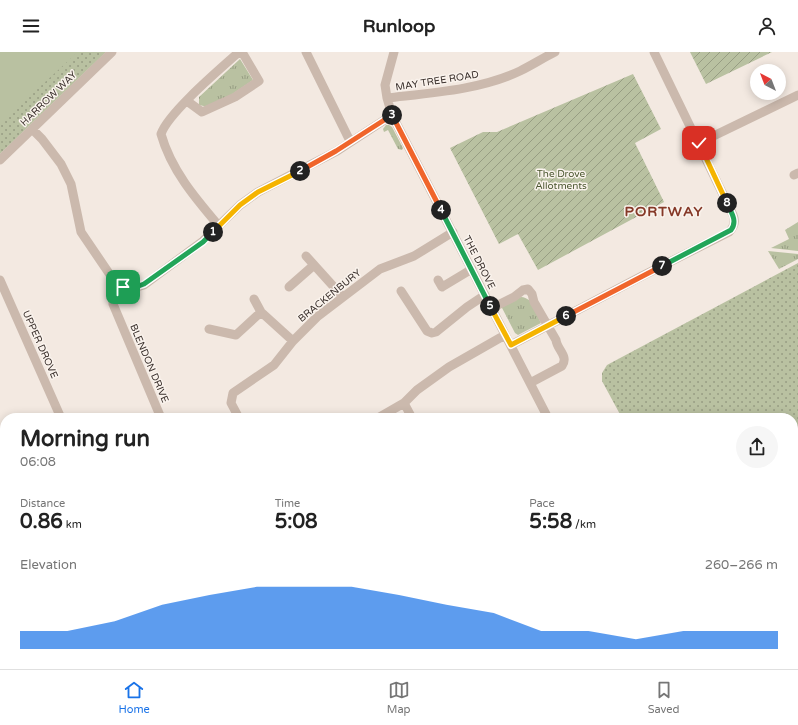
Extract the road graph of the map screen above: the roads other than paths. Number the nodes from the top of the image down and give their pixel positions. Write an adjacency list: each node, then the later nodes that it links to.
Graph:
1 (112, 52): 11 (street, HARROW WAY)
2 (240, 52): 9 (street); 9 (street)
3 (306, 52): 12 (street)
4 (394, 52): 8 (street, THE DROVE)
5 (555, 52): 8 (street, MAY TREE ROAD)
6 (654, 52): 13 (street)
7 (798, 95): 13 (street)
8 (387, 98): 10 (street, THE DROVE)
9 (187, 101): 15 (street)
10 (392, 115): 12 (street); 16 (street, THE DROVE)
11 (32, 129): 14 (street, HARROW WAY); 23 (street)
12 (350, 141): 15 (street)
13 (699, 143): 30 (street)
14 (0, 160)
15 (219, 226): 23 (street)
16 (453, 232): 19 (street, THE DROVE); 26 (street, BRACKENBURY)
17 (306, 256): 18 (street)
18 (314, 265): 22 (street); 26 (street)
19 (472, 269): 21 (street); 25 (street, THE DROVE)
20 (0, 280): 37 (street, UPPER DROVE)
21 (438, 280)
22 (289, 287)
23 (119, 288): 38 (street, BLENDON DRIVE)
24 (402, 291): 25 (street)
25 (485, 295): 28 (street, THE DROVE)
26 (343, 297): 33 (street, BRACKENBURY)
27 (254, 299): 29 (street)
28 (492, 308): 30 (street); 32 (street, THE DROVE)
29 (261, 312): 31 (street); 33 (street)
30 (547, 326): 34 (street); 35 (street)
31 (209, 329)
32 (506, 335): 34 (street, THE DROVE); 36 (street)
33 (293, 341): 39 (street, BRACKENBURY)
34 (511, 345): 35 (street, THE DROVE)
35 (530, 383): 42 (street, THE DROVE)
36 (404, 403): 40 (street); 41 (street)
37 (59, 413)
38 (160, 413)
39 (236, 413)
40 (387, 413)
41 (409, 413)
42 (545, 413)

